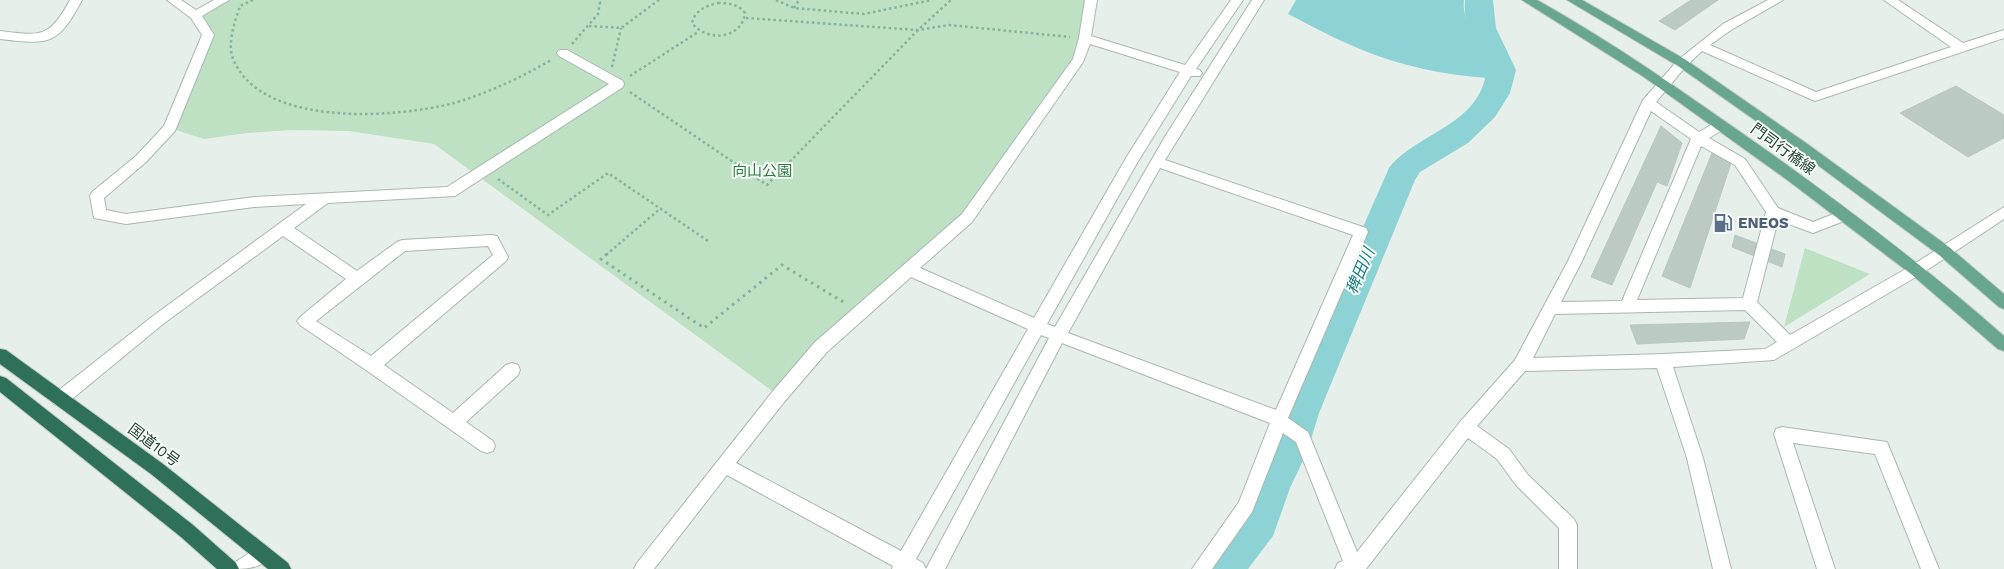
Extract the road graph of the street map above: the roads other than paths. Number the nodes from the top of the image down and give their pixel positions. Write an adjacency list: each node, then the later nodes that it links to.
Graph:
1 (76, 0): 13 (street)
2 (174, 0): 11 (street)
3 (223, 0): 11 (street)
4 (1091, 0): 14 (street)
5 (1237, 0): 19 (street)
6 (1258, 0): 20 (street)
7 (1528, 0): 21 (main road, 門司行橋線)
8 (1573, 0): 18 (main road, 門司行橋線)
9 (1777, 0): 15 (street)
10 (1890, 0): 16 (street)
11 (195, 15): 26 (street)
12 (2004, 34): 16 (street)
13 (0, 35)
14 (1085, 38): 19 (street); 32 (street)
15 (1701, 46): 16 (street); 18 (street)
16 (1961, 48)
17 (563, 53): 26 (street)
18 (1682, 63): 21 (street); 31 (main road, 門司行橋線)
19 (1188, 70): 20 (street); 39 (street)
20 (1206, 76): 25 (street)
21 (1664, 84): 22 (street); 23 (main road, 門司行橋線)
22 (1648, 103): 24 (street); 38 (street)
23 (1721, 125): 24 (street); 29 (main road, 門司行橋線)
24 (1698, 138): 27 (street); 37 (street)
25 (1157, 162): 40 (street); 50 (street)
26 (325, 198): 30 (street)
27 (1773, 212): 29 (street); 36 (street)
28 (2004, 212): 31 (street)
29 (1844, 215): 33 (main road, 門司行橋線)
30 (284, 229): 34 (street); 49 (street)
31 (1944, 251): 33 (street); 35 (main road, 門司行橋線)
32 (910, 270): 39 (street); 54 (street)
33 (1916, 270): 41 (street); 42 (main road, 門司行橋線)
34 (357, 279): 45 (street); 45 (street)
35 (2004, 303)
36 (1750, 304): 37 (street); 41 (street)
37 (1627, 306): 38 (street)
38 (1551, 308): 46 (street)
39 (1038, 326): 40 (street); 56 (street)
40 (1057, 335): 50 (street); 61 (street)
41 (1788, 343): 44 (street)
42 (2004, 345)
43 (1, 358): 49 (highway, 国道10号)
44 (1663, 361): 46 (street); 65 (street)
45 (372, 365): 51 (street)
46 (1521, 366): 52 (street)
47 (512, 370): 51 (street)
48 (0, 383): 57 (highway)
49 (60, 399): 55 (highway, 国道10号)
50 (1279, 421): 62 (street); 63 (street)
51 (454, 422): 53 (street)
52 (1466, 427): 63 (street); 64 (street)
53 (487, 446)
54 (725, 466): 56 (street); 60 (street)
55 (262, 553): 58 (street); 59 (highway, 国道10号)
56 (907, 567)
57 (230, 569)
58 (240, 569)
59 (282, 569)
60 (643, 569)
61 (935, 569)
62 (1201, 569)
63 (1351, 569)
64 (1568, 569)
65 (1722, 569)
66 (1826, 569): 67 (street)
67 (1930, 569)

